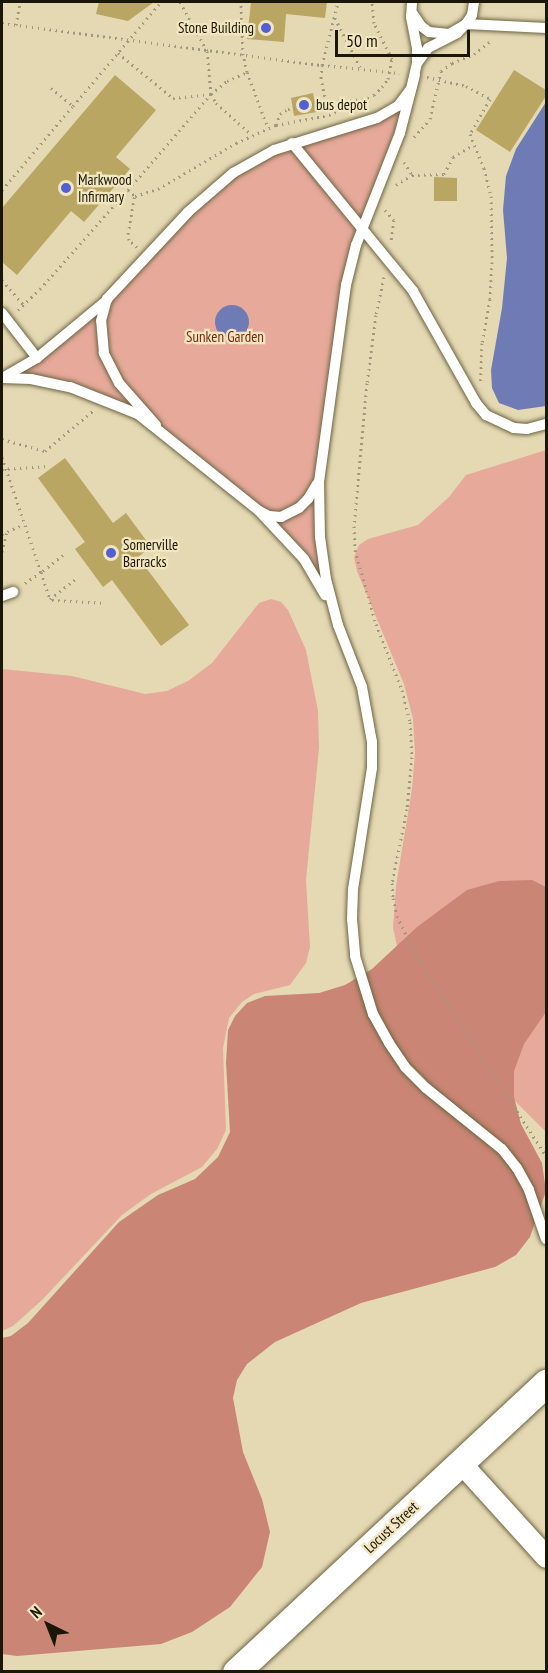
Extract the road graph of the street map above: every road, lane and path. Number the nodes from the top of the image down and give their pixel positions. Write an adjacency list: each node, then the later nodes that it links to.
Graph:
1 (20, 2): 11 (path)
2 (161, 2): 15 (path)
3 (180, 2): 14 (path)
4 (242, 2): 16 (path)
5 (338, 2): 8 (path)
6 (372, 2): 21 (path)
7 (474, 2): 10 (lane)
8 (335, 18): 17 (path); 18 (path)
9 (2, 23): 11 (path)
10 (466, 24): 12 (lane); 19 (lane); 19 (lane)
11 (16, 25): 14 (path)
12 (546, 28)
13 (497, 37): 22 (path)
14 (207, 51): 16 (path); 24 (path)
15 (118, 53): 24 (path); 27 (path)
16 (243, 56): 17 (path); 20 (path)
17 (322, 65): 18 (path); 26 (path)
18 (361, 68): 21 (path)
19 (416, 69): 21 (path); 22 (path); 32 (lane); 41 (lane)
20 (247, 72): 24 (path); 29 (path)
21 (390, 72): 25 (path)
22 (439, 79): 31 (path); 33 (path)
23 (51, 87): 27 (path)
24 (211, 94): 30 (path); 38 (path)
25 (365, 99): 26 (path); 28 (path)
26 (326, 102): 28 (path)
27 (73, 106): 37 (path)
28 (276, 125): 29 (path)
29 (268, 129): 30 (path)
30 (252, 135): 39 (path)
31 (410, 141)
32 (292, 143): 41 (lane); 42 (lane)
33 (473, 145): 35 (path); 51 (path)
34 (404, 155): 35 (path)
35 (412, 176): 36 (path)
36 (391, 189)
37 (2, 190)
38 (128, 190): 39 (path); 46 (path)
39 (135, 196): 42 (path)
40 (380, 208): 43 (path)
41 (362, 229): 43 (lane); 58 (lane)
42 (147, 256): 45 (lane)
43 (388, 260): 51 (lane); 71 (path)
44 (2, 280): 46 (path)
45 (107, 299): 48 (lane); 53 (lane)
46 (24, 305): 47 (path)
47 (4, 316): 48 (lane)
48 (37, 358): 49 (lane)
49 (3, 378): 50 (lane)
50 (107, 399): 53 (lane); 54 (path)
51 (486, 416): 52 (lane)
52 (546, 424)
53 (156, 425): 59 (lane)
54 (2, 440)
55 (2, 457): 57 (path)
56 (47, 466): 57 (path)
57 (3, 468): 60 (path)
58 (319, 481): 59 (lane); 70 (lane)
59 (259, 511): 70 (lane)
60 (24, 524): 61 (path); 65 (path)
61 (7, 532): 62 (path); 63 (path)
62 (2, 534)
63 (2, 552)
64 (63, 555): 65 (path)
65 (40, 572): 67 (path); 68 (path)
66 (76, 579): 68 (path)
67 (7, 594)
68 (50, 599): 69 (path)
69 (104, 603)
70 (338, 625): 72 (lane)
71 (546, 1156)
72 (546, 1239)
73 (546, 1383): 74 (street, Locust Street)
74 (460, 1462): 75 (street); 76 (street, Locust Street)
75 (546, 1557)
76 (236, 1671)

